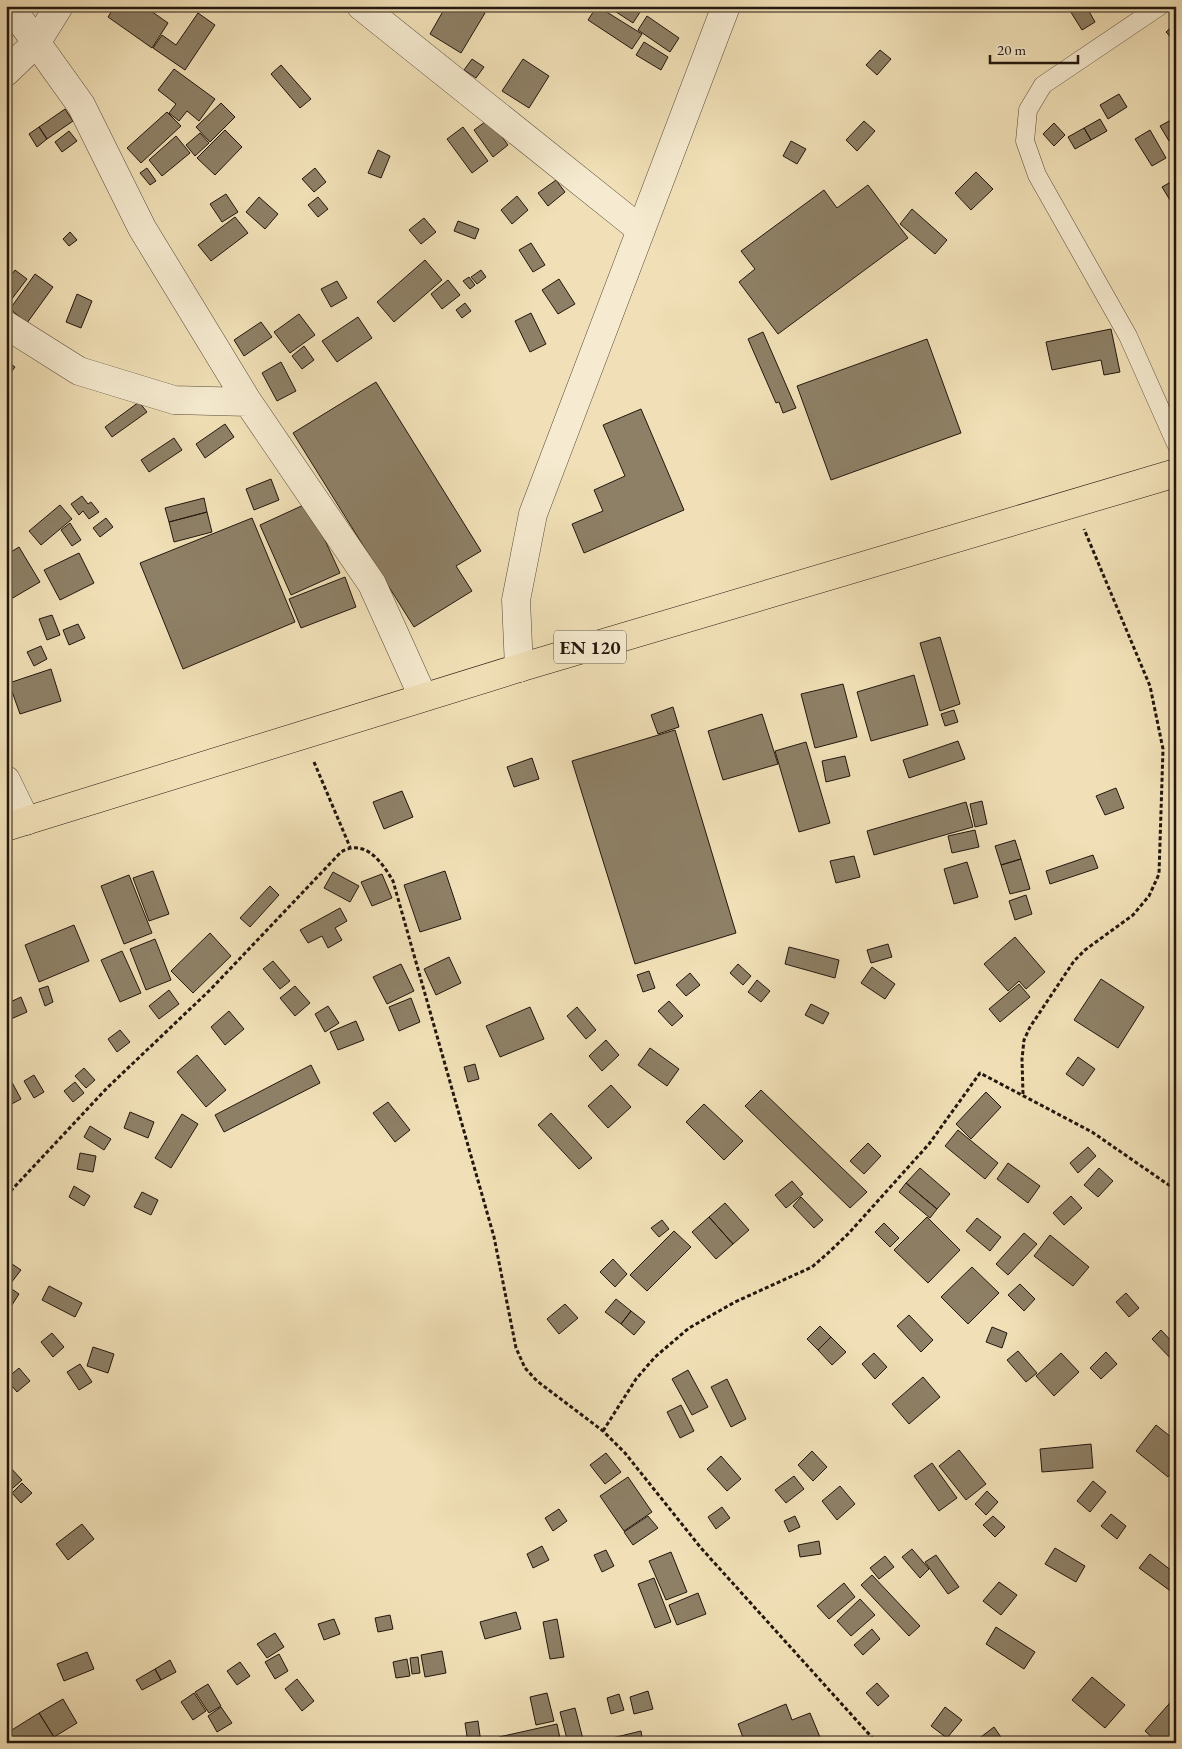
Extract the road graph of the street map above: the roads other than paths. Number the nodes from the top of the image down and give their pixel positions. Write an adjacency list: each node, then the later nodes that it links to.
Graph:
1 (10, 6): 6 (street)
2 (59, 6): 6 (street)
3 (361, 6): 8 (street)
4 (726, 6): 8 (street)
5 (1160, 6): 11 (lane)
6 (36, 43): 7 (street); 10 (street)
7 (6, 72)
8 (641, 230): 13 (street)
9 (6, 325): 10 (street)
10 (248, 402): 14 (street)
11 (1176, 444)
12 (1176, 473): 13 (main road, EN 120)
13 (519, 668): 14 (main road, EN 120)
14 (423, 697): 16 (main road, EN 120)
15 (6, 780): 16 (street)
16 (16, 824)

